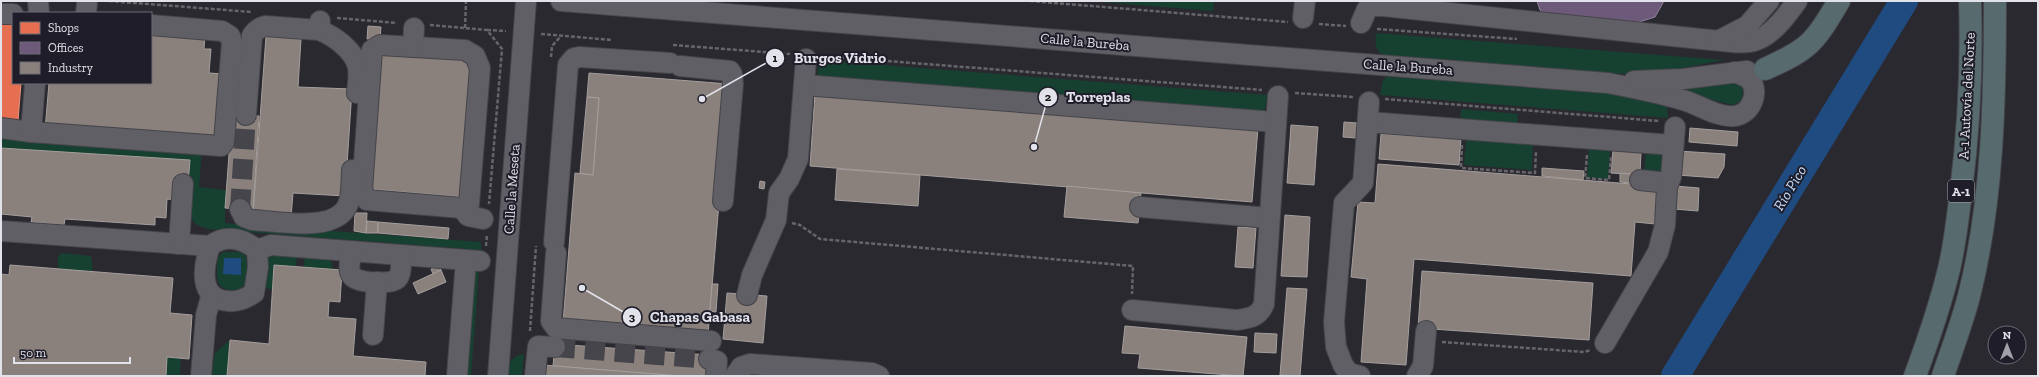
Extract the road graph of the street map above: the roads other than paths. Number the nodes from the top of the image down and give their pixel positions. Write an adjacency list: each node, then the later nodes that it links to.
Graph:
1 (38, 1): 9 (street)
2 (526, 1): 54 (street, Calle la Meseta)
3 (561, 1): 18 (street, Calle la Bureba)
4 (1769, 1): 14 (street)
5 (1797, 1): 14 (street)
6 (1839, 1): 16 (highway)
7 (1970, 1): 60 (highway, A-1 Autovía del Norte / A-1)
8 (1995, 1): 61 (highway, A-1 Autovía del Norte / A-1)
9 (39, 12)
10 (1, 14): 11 (street)
11 (12, 14)
12 (163, 20): 27 (street)
13 (1361, 23): 14 (street)
14 (1720, 40)
15 (808, 56): 20 (street)
16 (1765, 69): 17 (street, Calle la Bureba)
17 (1734, 72): 18 (street, Calle la Bureba); 18 (street, Calle la Bureba)
18 (1608, 83)
19 (35, 84): 27 (street)
20 (804, 85): 24 (street); 44 (street)
21 (1278, 93): 24 (street)
22 (1369, 100): 25 (street)
23 (246, 115): 34 (street)
24 (1276, 122): 35 (street)
25 (1368, 122): 29 (street); 58 (street)
26 (1, 128): 27 (street)
27 (31, 132)
28 (1640, 180): 29 (street)
29 (1668, 183): 49 (street)
30 (183, 184): 38 (street)
31 (724, 201): 51 (street)
32 (1140, 207): 35 (street)
33 (462, 208): 33 (street); 36 (street)
34 (240, 209)
35 (1269, 218): 46 (street)
36 (486, 222)
37 (1, 231): 38 (street)
38 (180, 244): 39 (street)
39 (210, 246): 40 (street); 45 (street)
40 (256, 250): 41 (street); 45 (street)
41 (351, 251): 42 (street); 43 (street)
42 (401, 255): 43 (street); 53 (street)
43 (377, 282): 47 (street)
44 (747, 295)
45 (211, 297): 52 (street)
46 (1132, 310)
47 (372, 335)
48 (1426, 336): 59 (street)
49 (1605, 343)
50 (541, 346): 55 (street)
51 (712, 358)
52 (201, 376)
53 (457, 376)
54 (498, 376)
55 (535, 376)
56 (735, 376): 57 (street)
57 (879, 376)
58 (1360, 376)
59 (1417, 376)
60 (1915, 376)
61 (1943, 376)

